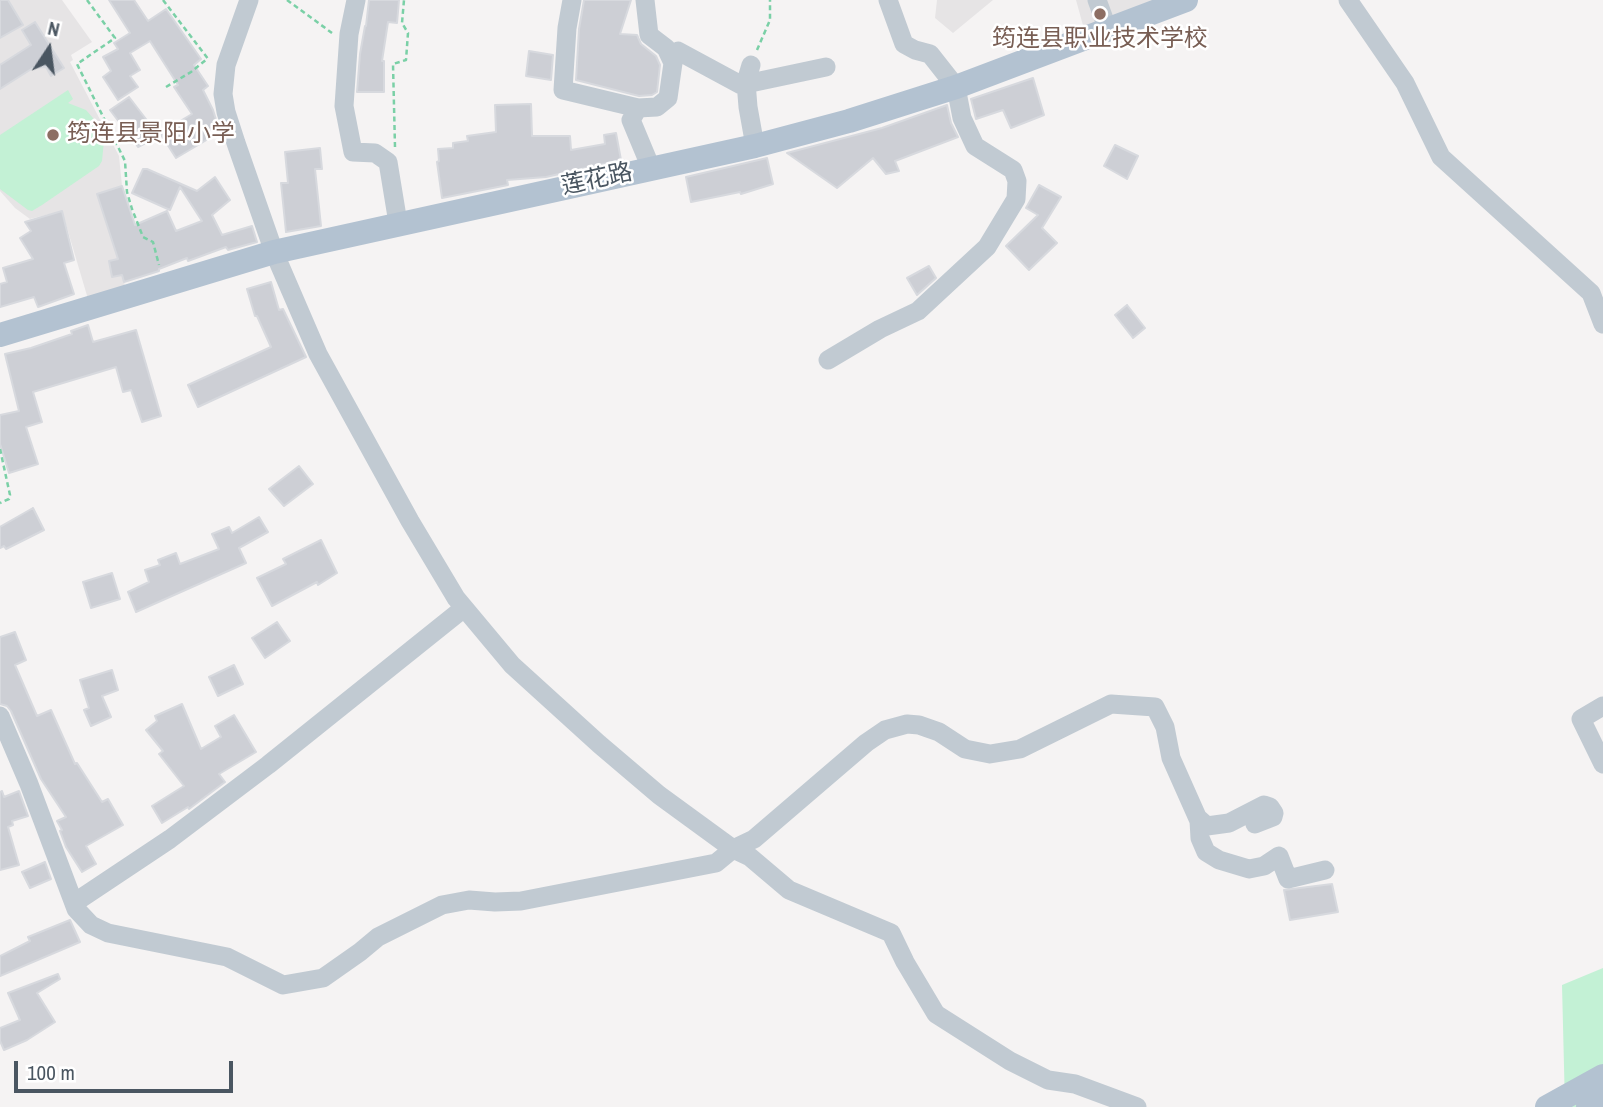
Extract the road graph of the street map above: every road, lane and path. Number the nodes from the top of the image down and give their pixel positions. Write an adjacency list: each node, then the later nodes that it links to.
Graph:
1 (87, 0): 30 (path)
2 (163, 0): 17 (path)
3 (249, 0): 18 (street)
4 (287, 0): 15 (path)
5 (356, 0): 15 (street)
6 (404, 0): 26 (path)
7 (572, 0): 24 (street)
8 (645, 0): 24 (street)
9 (771, 0): 19 (path)
10 (888, 0): 23 (street)
11 (1097, 0): 14 (street)
12 (1186, 0): 14 (main road, 莲花路)
13 (1348, 0): 31 (street)
14 (1108, 30): 23 (main road, 莲花路)
15 (349, 34): 26 (street)
16 (678, 51): 21 (street)
17 (207, 58): 18 (path); 22 (path)
18 (226, 65): 29 (street)
19 (751, 65): 21 (street)
20 (825, 67): 21 (street)
21 (747, 86): 25 (street)
22 (166, 87)
23 (956, 88): 25 (main road, 莲花路); 33 (street)
24 (638, 108): 27 (street)
25 (755, 146): 27 (main road, 莲花路)
26 (388, 162): 28 (street)
27 (651, 168): 28 (main road, 莲花路)
28 (398, 223): 29 (main road, 莲花路)
29 (274, 252): 30 (main road, 莲花路); 36 (street)
30 (165, 285): 32 (main road, 莲花路)
31 (1603, 324)
32 (0, 335)
33 (828, 360)
34 (0, 449): 35 (path)
35 (0, 503)
36 (464, 608): 42 (street); 44 (street)
37 (1603, 706): 39 (street)
38 (0, 716): 44 (street)
39 (1603, 764)
40 (1198, 818): 41 (street); 42 (street); 43 (street)
41 (1255, 824)
42 (733, 849): 44 (street); 47 (street)
43 (1325, 870)
44 (74, 903)
45 (1603, 1076): 48 (main road)
46 (1603, 1098): 49 (main road)
47 (1137, 1107)
48 (1547, 1107)
49 (1588, 1107)

